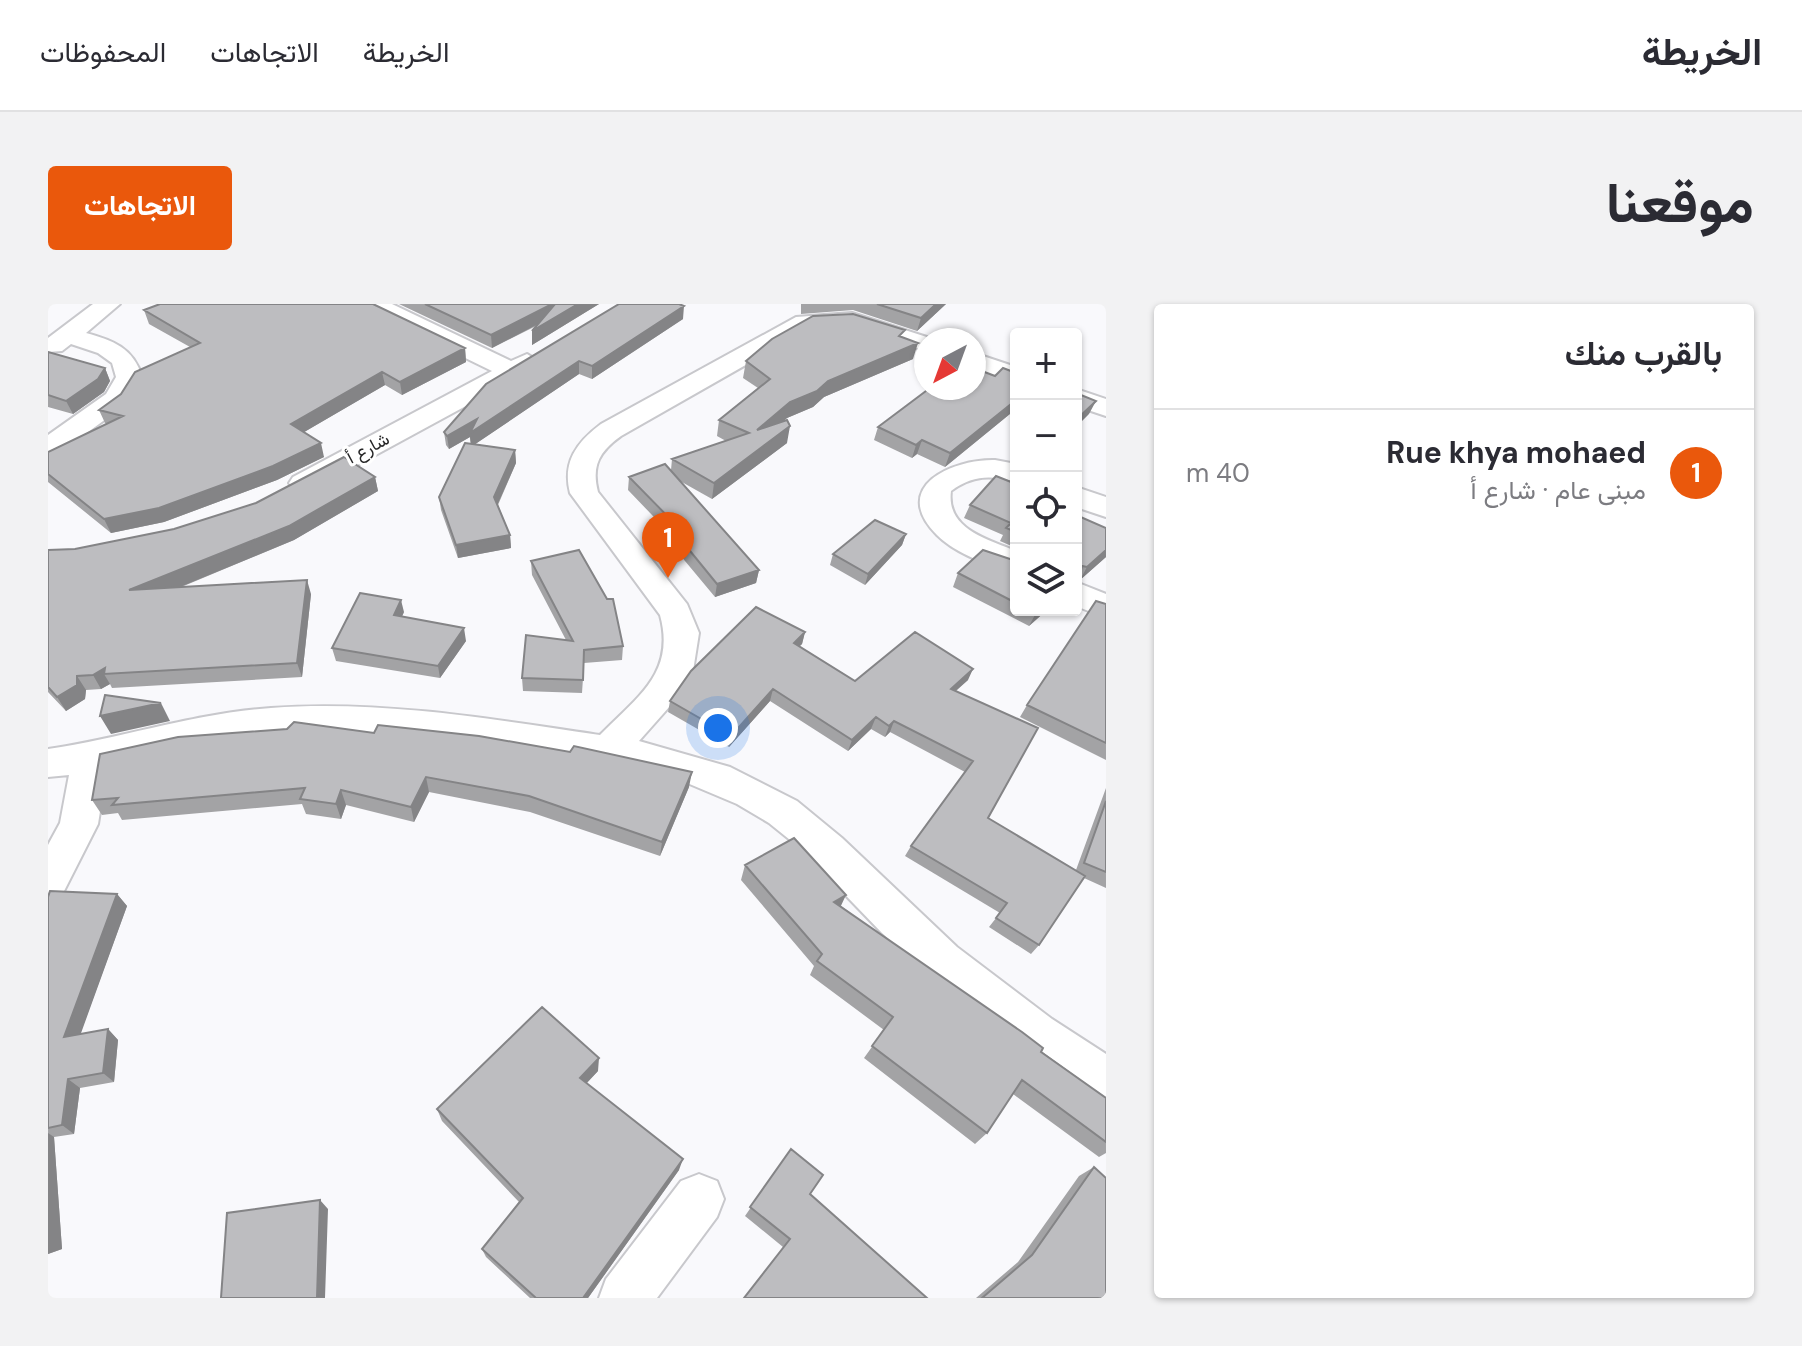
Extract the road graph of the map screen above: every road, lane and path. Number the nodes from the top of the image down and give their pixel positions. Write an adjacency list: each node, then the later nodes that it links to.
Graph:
1 (108, 304): 4 (street)
2 (373, 304): 7 (street)
3 (914, 340): 19 (street)
4 (58, 343): 11 (street)
5 (548, 349): 7 (street, شارع أ)
6 (986, 365): 8 (street)
7 (512, 371): 13 (street, شارع أ)
8 (1010, 374)
9 (1082, 399): 10 (street)
10 (1106, 408)
11 (48, 448)
12 (1010, 472): 16 (street)
13 (273, 497)
14 (1082, 498): 15 (street)
15 (1106, 508)
16 (1010, 560)
17 (1082, 596): 18 (street)
18 (1106, 607)
19 (608, 750): 20 (street); 23 (street)
20 (90, 759): 21 (street); 22 (street)
21 (48, 763)
22 (48, 883)
23 (1106, 1077)
24 (699, 1199): 25 (street)
25 (625, 1298)

